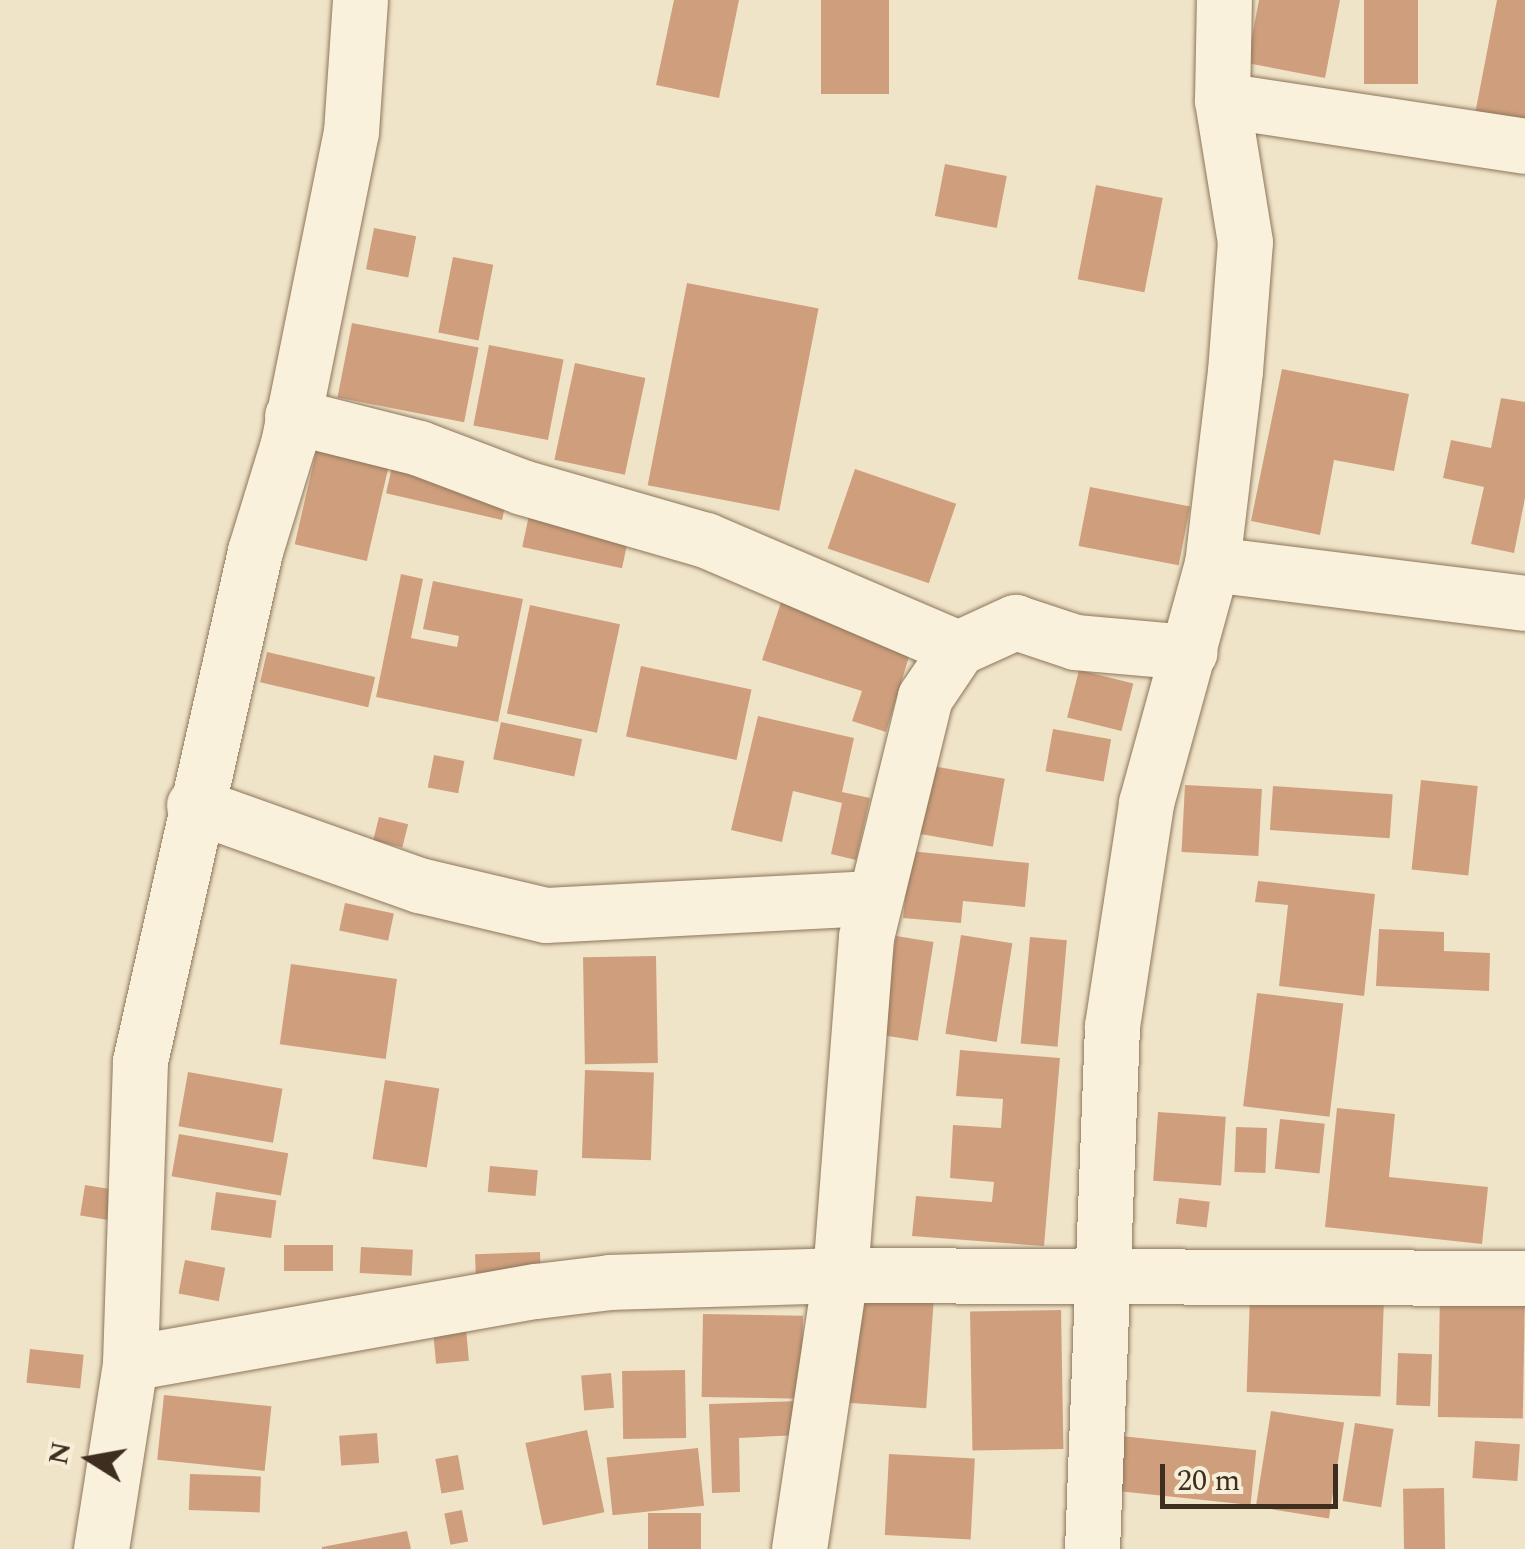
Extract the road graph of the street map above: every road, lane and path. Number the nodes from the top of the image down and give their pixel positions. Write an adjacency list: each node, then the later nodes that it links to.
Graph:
1 (360, 0): 5 (street)
2 (1224, 0): 3 (street)
3 (1222, 100): 4 (street); 6 (street)
4 (1525, 146)
5 (292, 416): 8 (street); 10 (street)
6 (1212, 564): 7 (street); 9 (street)
7 (1525, 603)
8 (958, 648): 9 (street); 11 (street)
9 (1190, 652): 12 (street)
10 (194, 805): 11 (street); 15 (street)
11 (873, 898): 13 (street)
12 (1101, 1273): 13 (street); 14 (street); 18 (street)
13 (840, 1275): 15 (street); 17 (street)
14 (1525, 1278)
15 (130, 1363): 16 (street)
16 (101, 1549)
17 (800, 1549)
18 (1092, 1549)

